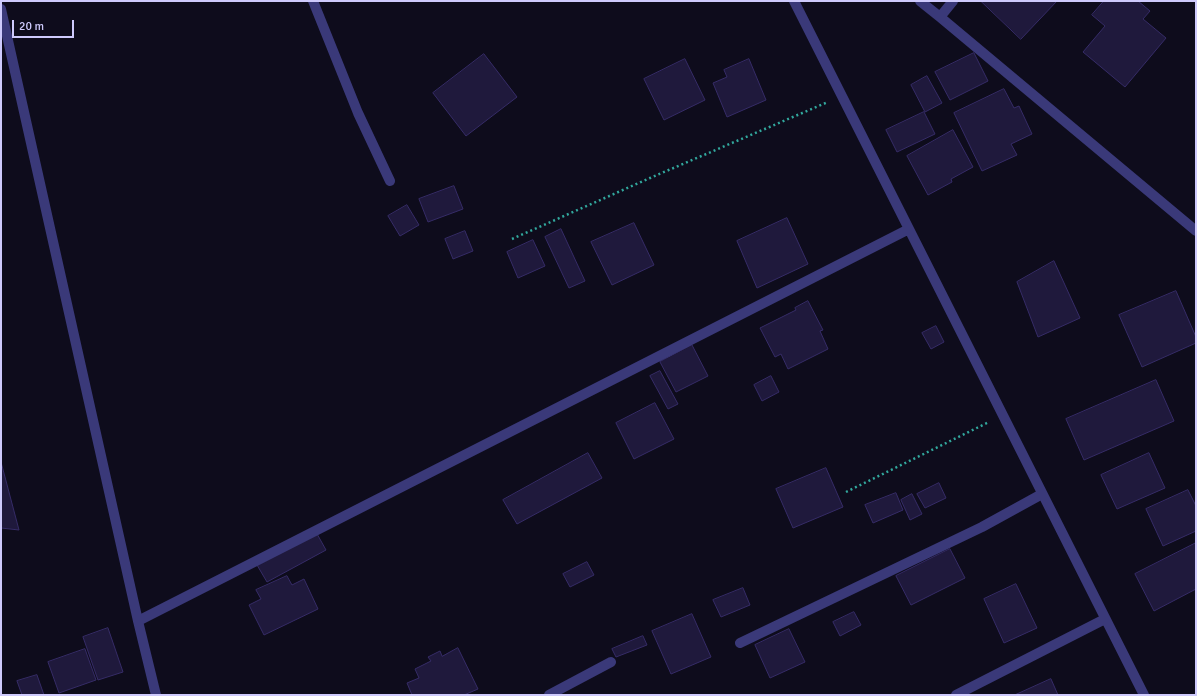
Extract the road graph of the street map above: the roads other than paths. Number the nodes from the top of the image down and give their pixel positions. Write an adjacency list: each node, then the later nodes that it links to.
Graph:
1 (313, 1): 7 (street)
2 (794, 1): 8 (street)
3 (920, 1): 6 (street)
4 (953, 1): 6 (street)
5 (1, 9): 12 (street)
6 (940, 16): 9 (street)
7 (390, 181)
8 (909, 229): 10 (street); 12 (street)
9 (1196, 231)
10 (1042, 494): 11 (street); 13 (street)
11 (1105, 619): 17 (street); 18 (street)
12 (138, 621): 15 (street)
13 (740, 643)
14 (611, 662): 16 (street)
15 (156, 695)
16 (549, 695)
17 (956, 695)
18 (1144, 695)

